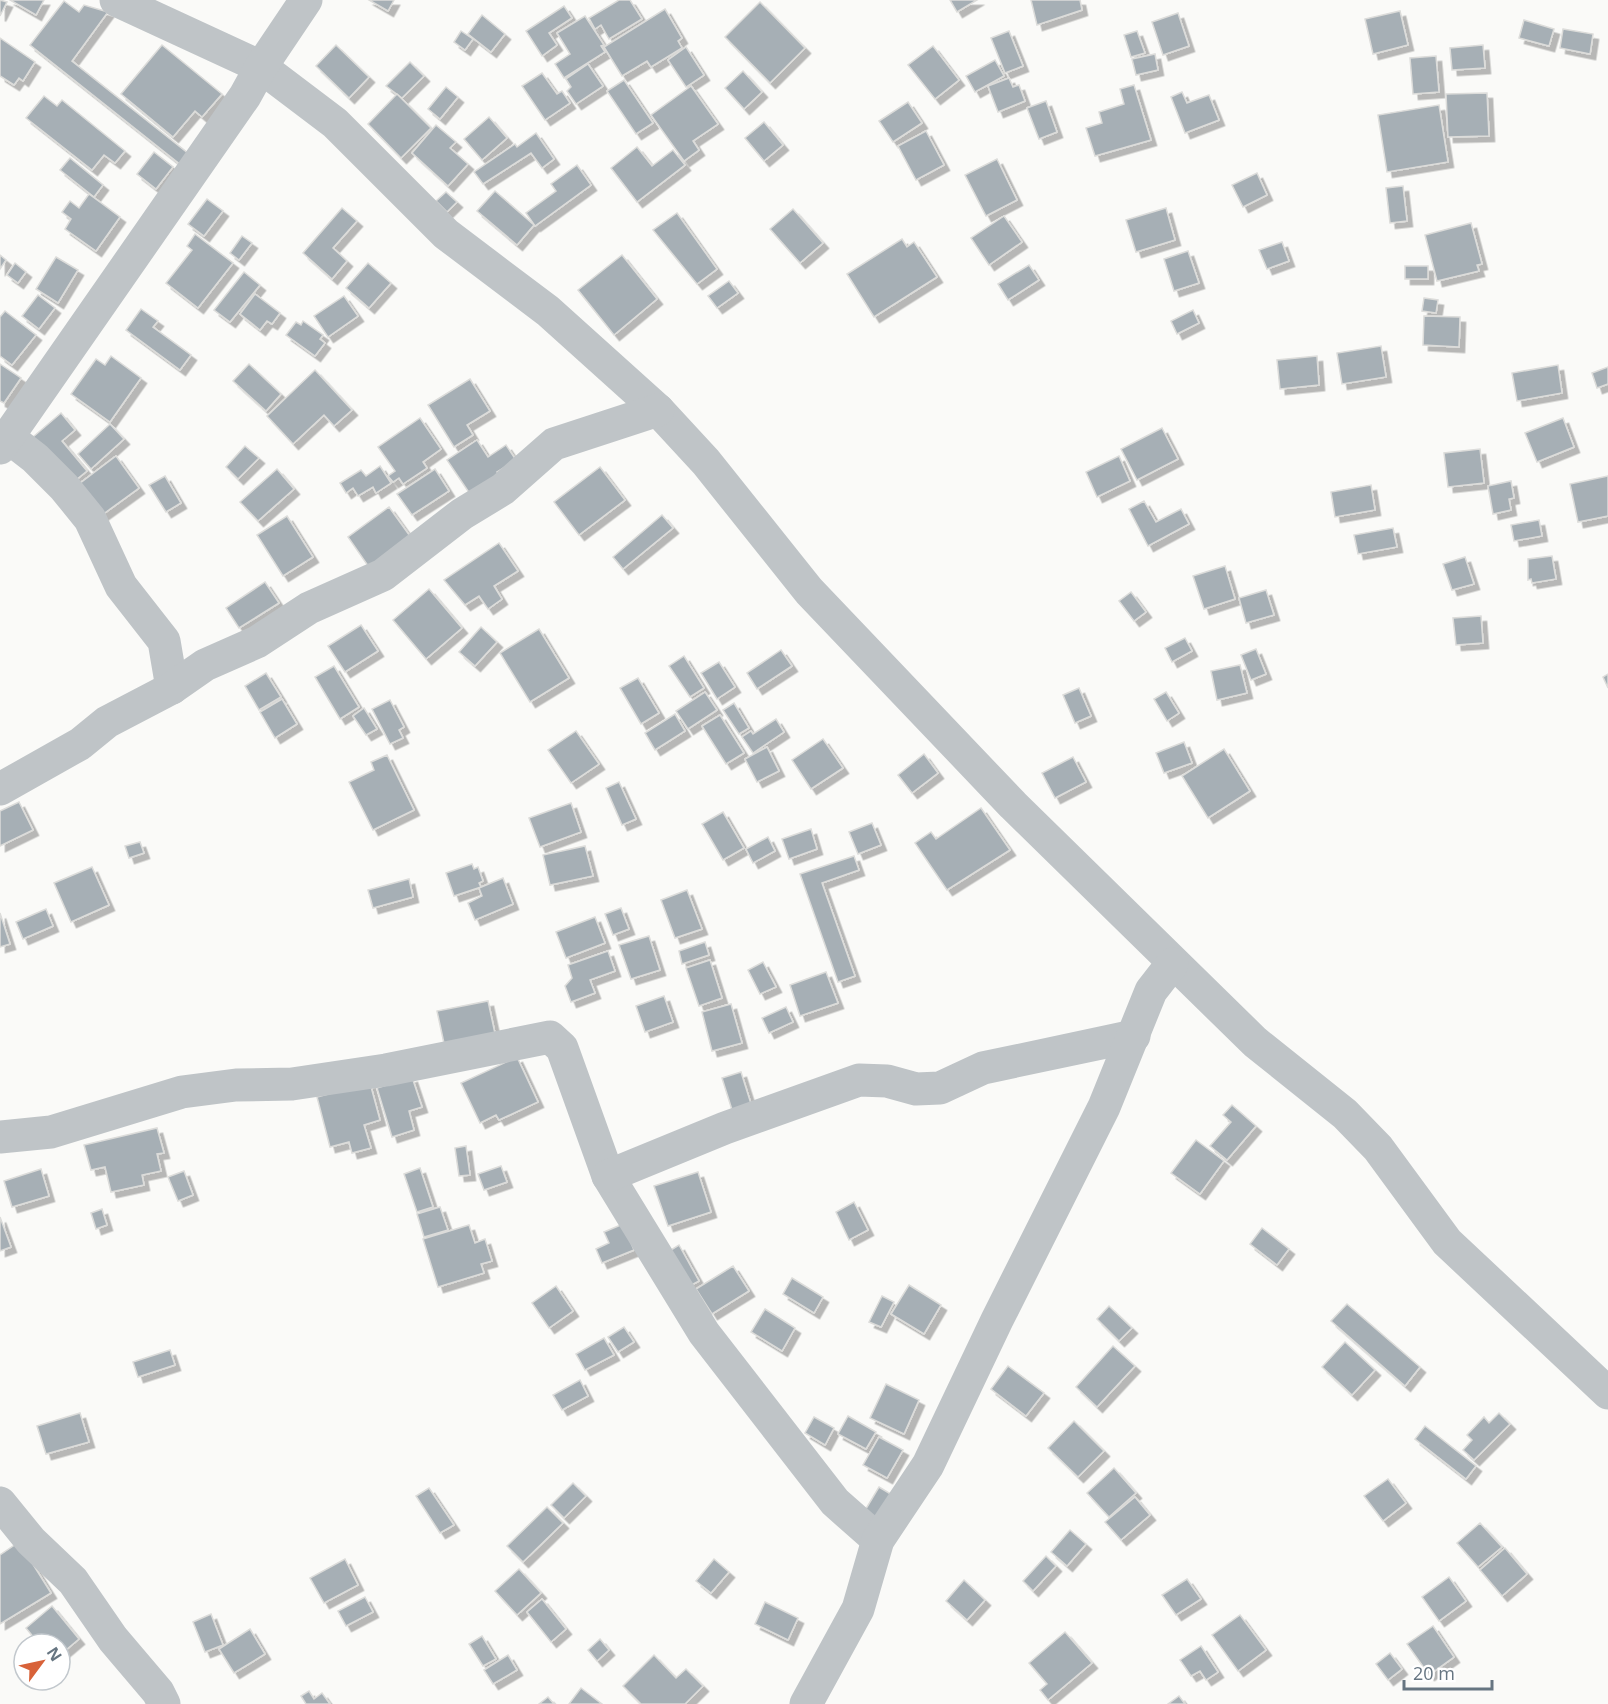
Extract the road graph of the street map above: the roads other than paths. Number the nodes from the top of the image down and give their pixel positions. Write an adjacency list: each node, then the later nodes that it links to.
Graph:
1 (116, 0): 3 (street)
2 (306, 0): 3 (street)
3 (261, 67): 4 (street); 5 (street)
4 (658, 410): 6 (street); 8 (street)
5 (4, 442): 6 (street)
6 (172, 688): 7 (street)
7 (0, 789)
8 (1172, 964): 9 (street); 12 (street)
9 (1134, 1036): 11 (street); 14 (street)
10 (0, 1137): 11 (street)
11 (608, 1176): 14 (street)
12 (1608, 1393)
13 (0, 1503): 15 (street)
14 (878, 1540): 16 (street)
15 (164, 1704)
16 (806, 1704)

